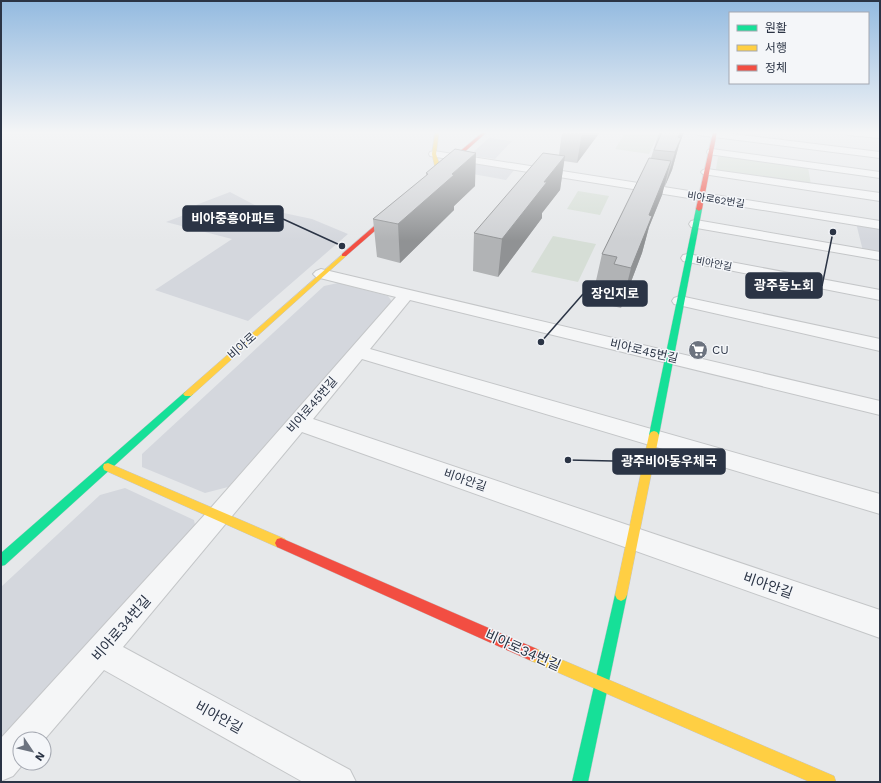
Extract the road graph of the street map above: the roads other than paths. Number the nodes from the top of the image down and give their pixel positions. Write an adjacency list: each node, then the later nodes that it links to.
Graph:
1 (435, 169): 2 (street)
2 (442, 169)
3 (526, 169): 8 (street, 비아로62번길)
4 (708, 169): 6 (street, 비아안길)
5 (833, 169): 7 (street)
6 (707, 172): 8 (street, 비아안길); 9 (street)
7 (880, 175)
8 (701, 197): 11 (street, 비아안길); 12 (street, 비아로62번길)
9 (880, 197)
10 (405, 202): 15 (street, 비아로)
11 (696, 224): 13 (street); 14 (street, 비아안길)
12 (880, 225)
13 (880, 256)
14 (688, 258): 17 (street, 비아안길); 18 (street, 비아안길)
15 (322, 274): 16 (street, 비아로45번길); 25 (street, 비아로)
16 (407, 294): 20 (street, 비아로45번길); 21 (street, 비아로45번길)
17 (880, 295)
18 (680, 301): 19 (street); 21 (street, 비아안길)
19 (880, 345)
20 (359, 352): 23 (street, 비아로45번길); 24 (street)
21 (668, 356): 22 (street, 비아로45번길); 24 (street, 비아안길)
22 (880, 408)
23 (297, 422): 27 (street, 비아로45번길); 28 (street, 비아안길)
24 (653, 438): 26 (street); 28 (street, 비아안길)
25 (108, 467): 27 (street, 비아로34번길); 29 (street, 비아로)
26 (880, 504)
27 (218, 516): 31 (street, 비아로34번길); 32 (street, 비아로34번길)
28 (633, 538): 30 (street, 비아안길); 32 (street, 비아안길)
29 (1, 562)
30 (880, 624)
31 (100, 651): 33 (street, 비아로34번길); 36 (street, 비아안길)
32 (600, 684): 37 (street, 비아안길); 38 (street, 비아로34번길)
33 (30, 731)
34 (12, 751): 35 (street)
35 (1, 764)
36 (338, 782)
37 (580, 782)
38 (828, 782)

